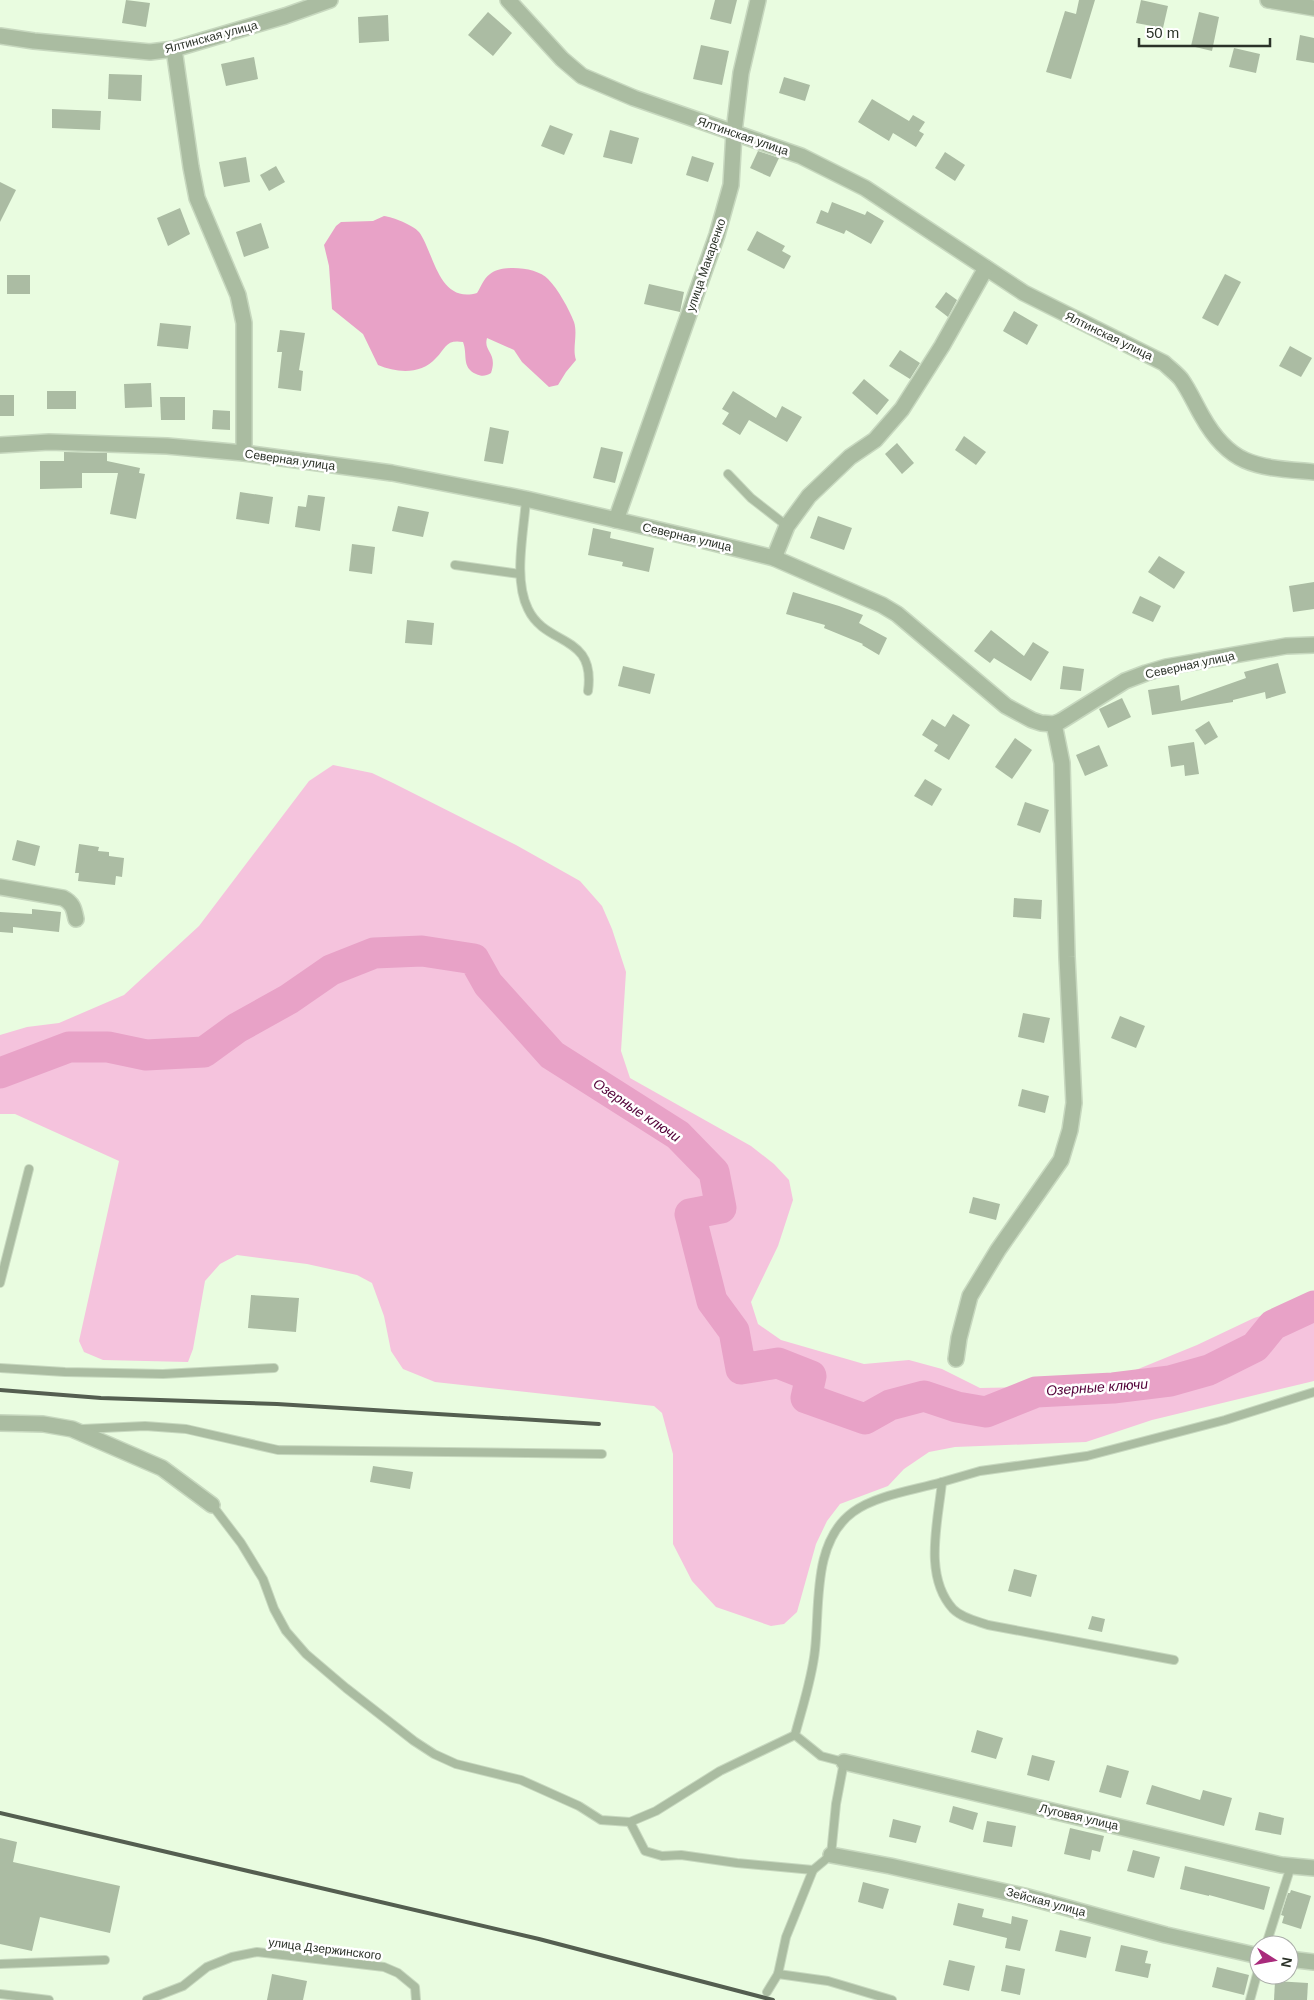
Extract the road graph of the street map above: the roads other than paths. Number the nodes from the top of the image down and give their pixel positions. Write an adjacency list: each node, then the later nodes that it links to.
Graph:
1 (330, 0): 7 (street, Ялтинская улица)
2 (508, 0): 8 (street, Ялтинская улица)
3 (758, 0): 8 (street, улица Макаренко)
4 (1268, 0): 5 (street)
5 (1314, 8)
6 (0, 36): 7 (street, Ялтинская улица)
7 (174, 49): 11 (street)
8 (734, 132): 9 (street, Ялтинская улица); 15 (street, улица Макаренко)
9 (986, 268): 12 (street, Ялтинская улица); 16 (street)
10 (0, 445): 11 (street, Северная улица)
11 (244, 453): 14 (street, Северная улица)
12 (1314, 472)
13 (728, 474): 16 (lane)
14 (526, 499): 15 (street, Северная улица); 19 (lane)
15 (616, 520): 17 (street, Северная улица)
16 (786, 526): 17 (street)
17 (774, 558): 22 (street, Северная улица)
18 (455, 564): 19 (lane)
19 (520, 574): 21 (lane)
20 (1314, 646): 22 (street, Северная улица)
21 (588, 691)
22 (1054, 724): 27 (street)
23 (0, 887): 24 (street)
24 (76, 919)
25 (29, 1169): 26 (lane)
26 (0, 1283)
27 (956, 1359)
28 (0, 1368): 29 (lane)
29 (274, 1368)
30 (1314, 1392): 34 (lane)
31 (0, 1423): 32 (street)
32 (72, 1429): 33 (lane); 35 (street)
33 (602, 1454)
34 (942, 1482): 36 (lane); 37 (lane)
35 (212, 1505): 39 (lane)
36 (1174, 1660)
37 (795, 1735): 38 (lane); 39 (lane)
38 (844, 1762): 40 (lane); 41 (street, Луговая улица)
39 (630, 1822): 43 (lane)
40 (831, 1855): 43 (lane); 45 (street, Зейская улица)
41 (1291, 1866): 42 (street, Луговая улица); 44 (lane)
42 (1314, 1868)
43 (813, 1870): 50 (lane)
44 (1269, 1935)
45 (1249, 1954)
46 (105, 1960): 49 (lane)
47 (1299, 1960): 48 (street)
48 (1314, 1962)
49 (0, 1964)
50 (778, 1974): 52 (lane); 57 (lane)
51 (1254, 1985): 58 (lane)
52 (767, 1992)
53 (0, 1994): 54 (lane)
54 (49, 2000)
55 (148, 2000): 56 (lane, улица Дзержинского)
56 (416, 2000)
57 (892, 2000)
58 (1250, 2000)

